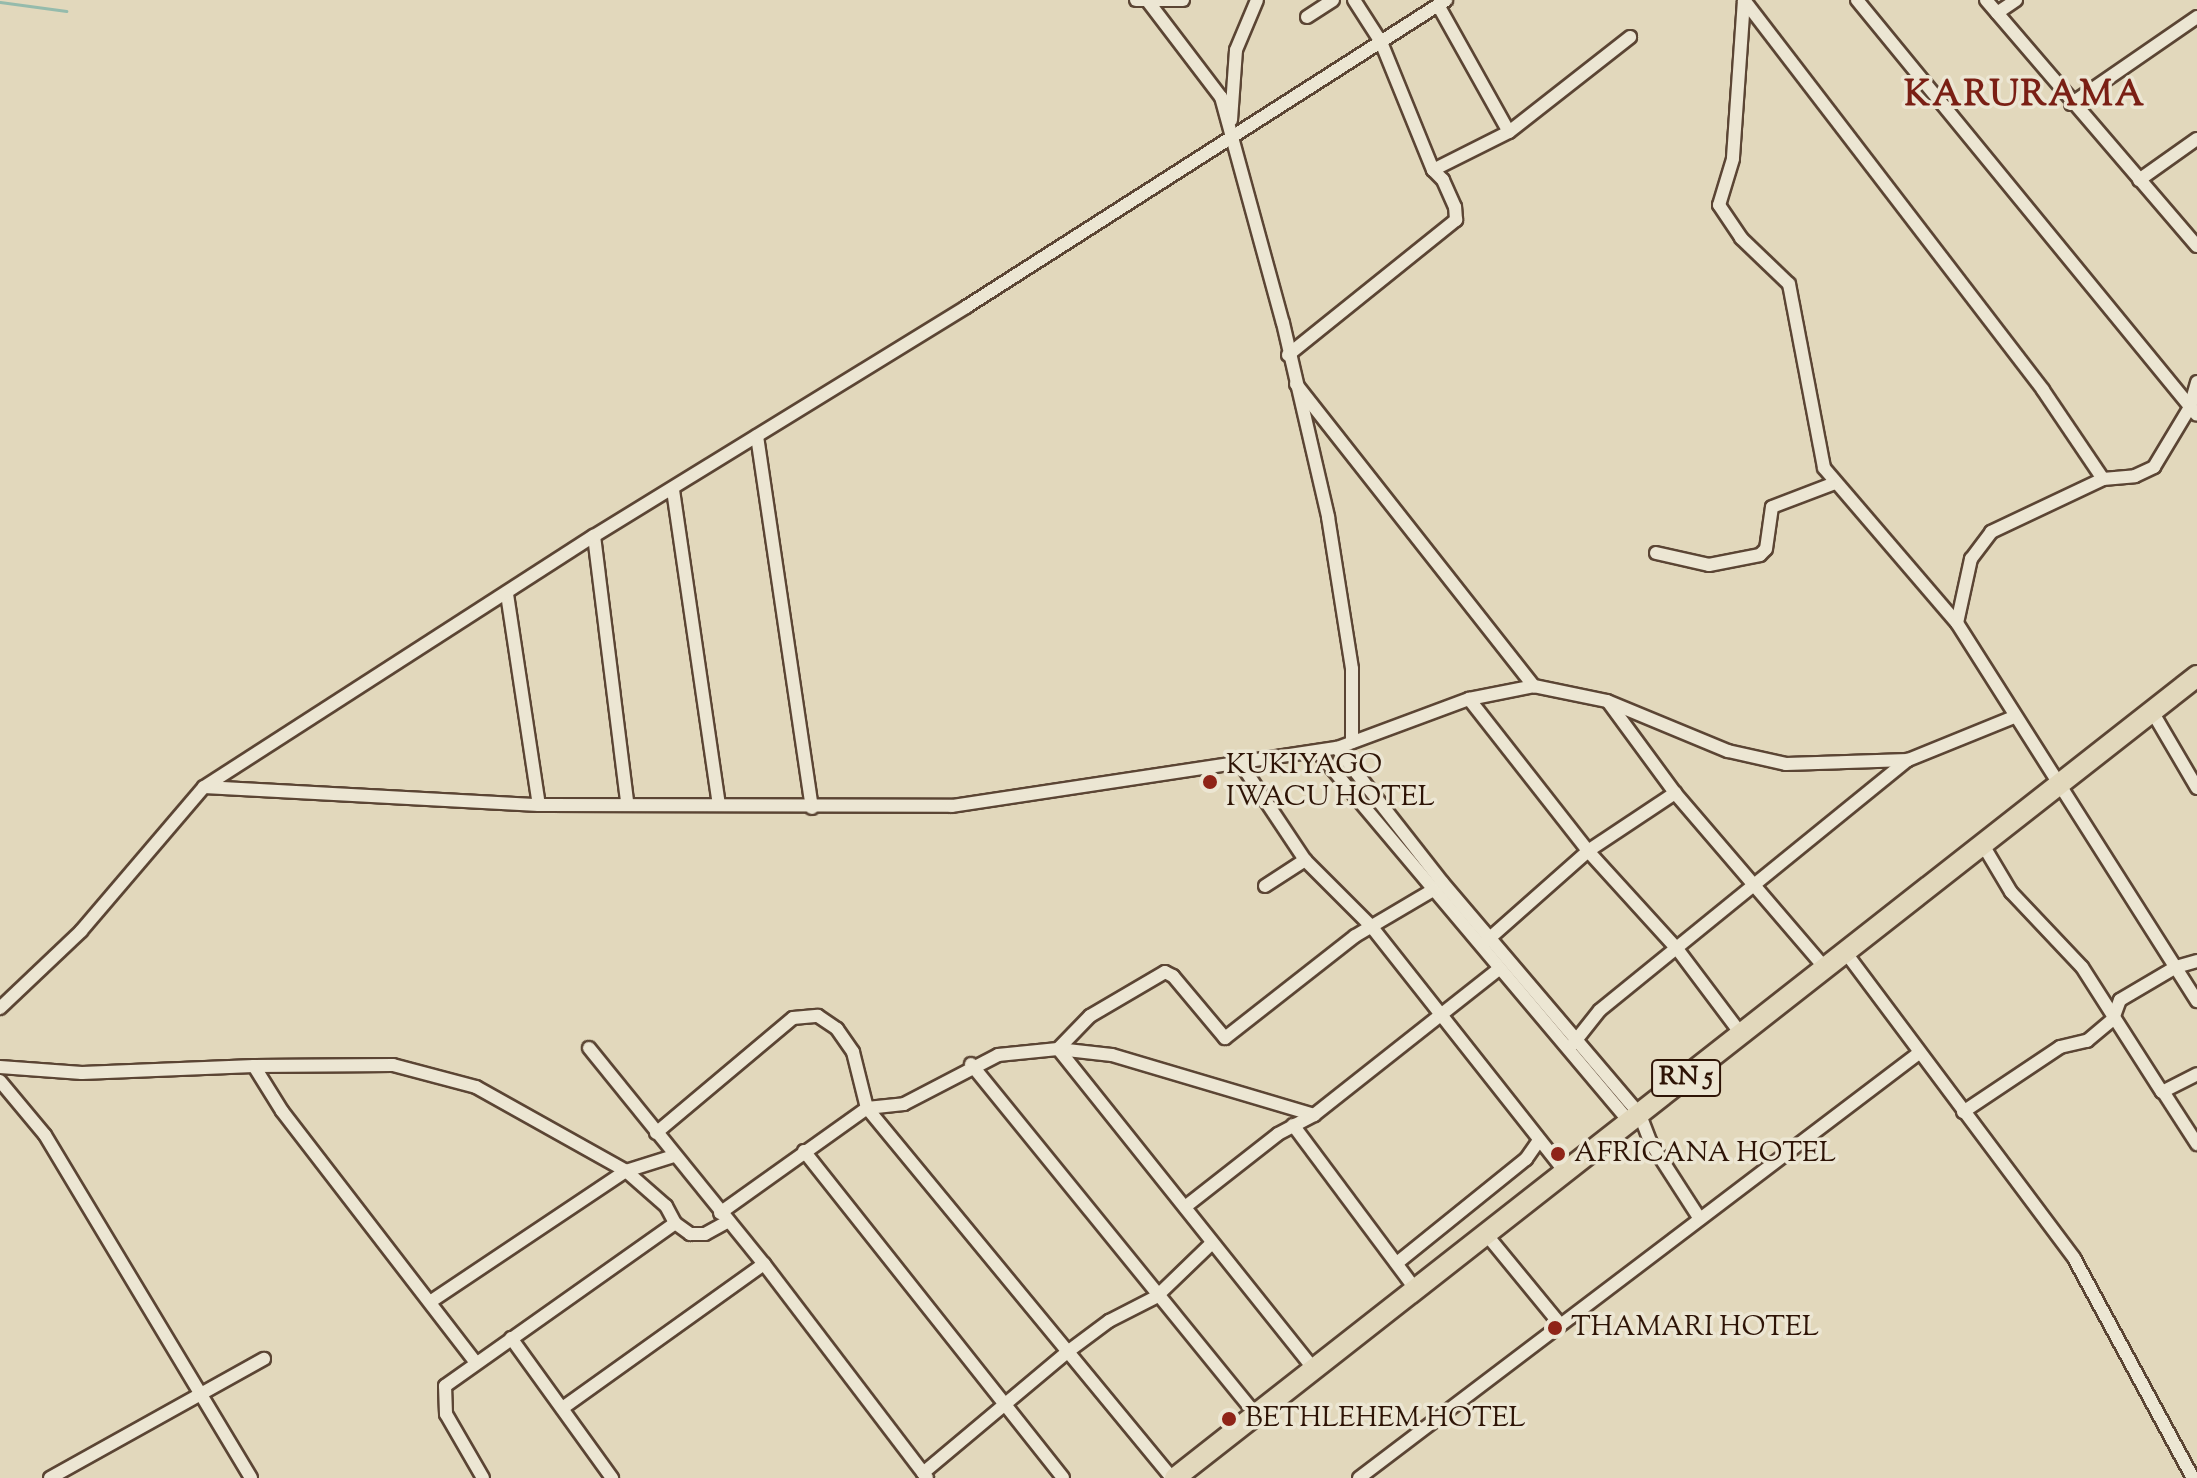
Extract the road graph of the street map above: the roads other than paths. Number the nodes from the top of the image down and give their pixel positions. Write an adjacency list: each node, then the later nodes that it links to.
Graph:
1 (1183, 0): 9 (street)
2 (1257, 0): 18 (street)
3 (1333, 0): 12 (street)
4 (1354, 0): 15 (street)
5 (1744, 0): 28 (street); 29 (street)
6 (1857, 0): 26 (street)
7 (1986, 0): 11 (street)
8 (2016, 0): 11 (street)
9 (1144, 1): 18 (street)
10 (1442, 2): 15 (street); 17 (street)
11 (1997, 13): 16 (street)
12 (1307, 17)
13 (2197, 17): 16 (street)
14 (1630, 37): 17 (street)
15 (1381, 42): 18 (street); 20 (street)
16 (2071, 104): 21 (street)
17 (1509, 132): 20 (street)
18 (1230, 133): 23 (street); 27 (street)
19 (2197, 139): 21 (street)
20 (1433, 170): 23 (street)
21 (2139, 180): 22 (street)
22 (2197, 246)
23 (1288, 355): 24 (street)
24 (1293, 381): 36 (street); 41 (street)
25 (2197, 382): 26 (street)
26 (2193, 411): 28 (street)
27 (757, 436): 30 (street); 53 (street)
28 (2103, 479): 34 (street)
29 (1835, 483): 32 (street); 34 (street)
30 (673, 490): 31 (street); 52 (street)
31 (594, 536): 33 (street); 50 (street)
32 (1656, 553)
33 (507, 594): 48 (street); 51 (street)
34 (1957, 623): 40 (street)
35 (2197, 676): 39 (main road, RN 5 / RN 5)
36 (1534, 686): 37 (street); 38 (street)
37 (1469, 699): 41 (street); 55 (street)
38 (1607, 701): 44 (street); 49 (street)
39 (2153, 713): 46 (street); 47 (main road, RN 5 / RN 5)
40 (2014, 717): 44 (street); 47 (street)
41 (1352, 742): 42 (street)
42 (1337, 748): 43 (street); 61 (street)
43 (1318, 752): 45 (street); 59 (street)
44 (1908, 760): 58 (street)
45 (1239, 761): 53 (street); 56 (street)
46 (2196, 784)
47 (2059, 785): 54 (main road, RN 5 / RN 5); 65 (street)
48 (204, 787): 51 (street); 69 (street)
49 (1675, 793): 55 (street); 58 (street)
50 (627, 802): 51 (street); 52 (street)
51 (539, 805)
52 (719, 805): 53 (street)
53 (812, 808)
54 (1983, 845): 63 (main road, RN 5 / RN 5); 71 (street)
55 (1588, 851): 61 (street); 62 (street)
56 (1305, 860): 57 (street); 60 (street)
57 (1265, 886)
58 (1757, 887): 62 (street); 66 (street)
59 (1433, 890): 60 (street); 61 (street)
60 (1371, 926): 70 (street); 75 (street)
61 (1485, 942): 67 (street); 73 (street)
62 (1678, 950): 72 (street); 73 (street)
63 (1846, 953): 66 (main road, RN 5 / RN 5); 76 (street)
64 (2197, 961): 65 (street)
65 (2176, 967): 68 (street); 71 (street)
66 (1825, 968): 72 (main road, RN 5 / RN 5)
67 (1499, 969): 70 (street); 73 (street)
68 (2197, 1001)
69 (0, 1008)
70 (1446, 1015): 85 (street); 89 (street)
71 (2113, 1019): 82 (street); 84 (street)
72 (1741, 1034): 86 (main road, RN 5 / RN 5)
73 (1572, 1046): 86 (street)
74 (589, 1048): 88 (street)
75 (1058, 1049): 77 (street); 85 (street); 95 (street)
76 (1919, 1053): 84 (street); 97 (street)
77 (971, 1064): 83 (street); 104 (street)
78 (254, 1066): 79 (street); 93 (street); 105 (street)
79 (0, 1067)
80 (2197, 1074): 82 (street)
81 (0, 1081): 112 (street)
82 (2164, 1093): 90 (street)
83 (867, 1108): 88 (street); 91 (street); 108 (street)
84 (1963, 1112): 124 (street)
85 (1314, 1115): 87 (street)
86 (1635, 1119): 94 (main road, RN 5 / RN 5); 97 (street)
87 (1293, 1125): 95 (street); 101 (street)
88 (656, 1133): 92 (street)
89 (1538, 1142): 94 (street); 101 (street)
90 (2197, 1144)
91 (804, 1151): 96 (street); 113 (street)
92 (674, 1156): 93 (street); 96 (street)
93 (626, 1171): 98 (street); 105 (street)
94 (1566, 1173): 99 (main road, RN 5 / RN 5)
95 (1185, 1207): 100 (street)
96 (723, 1217): 98 (street); 102 (street)
97 (1700, 1219): 106 (street)
98 (675, 1223): 107 (street)
99 (1486, 1234): 103 (main road, RN 5 / RN 5); 106 (street)
100 (1212, 1243): 104 (street); 111 (street)
101 (1397, 1263): 103 (street)
102 (764, 1264): 114 (street); 117 (street)
103 (1416, 1290): 111 (main road, RN 5 / RN 5)
104 (1156, 1297): 108 (street); 115 (street)
105 (430, 1302): 110 (street)
106 (1559, 1323): 123 (street)
107 (511, 1338): 110 (street); 114 (street)
108 (1066, 1353): 113 (street); 122 (street)
109 (264, 1359): 112 (street)
110 (476, 1363): 120 (street)
111 (1313, 1368): 115 (main road, RN 5 / RN 5)
112 (200, 1394): 118 (street); 119 (street)
113 (1005, 1403): 117 (street); 121 (street)
114 (564, 1407): 116 (street)
115 (1256, 1415): 122 (main road, RN 5 / RN 5)
116 (604, 1475)
117 (925, 1475)
118 (50, 1478)
119 (251, 1478)
120 (483, 1478)
121 (1063, 1478)
122 (1173, 1478)
123 (1359, 1478)
124 (2193, 1478)

